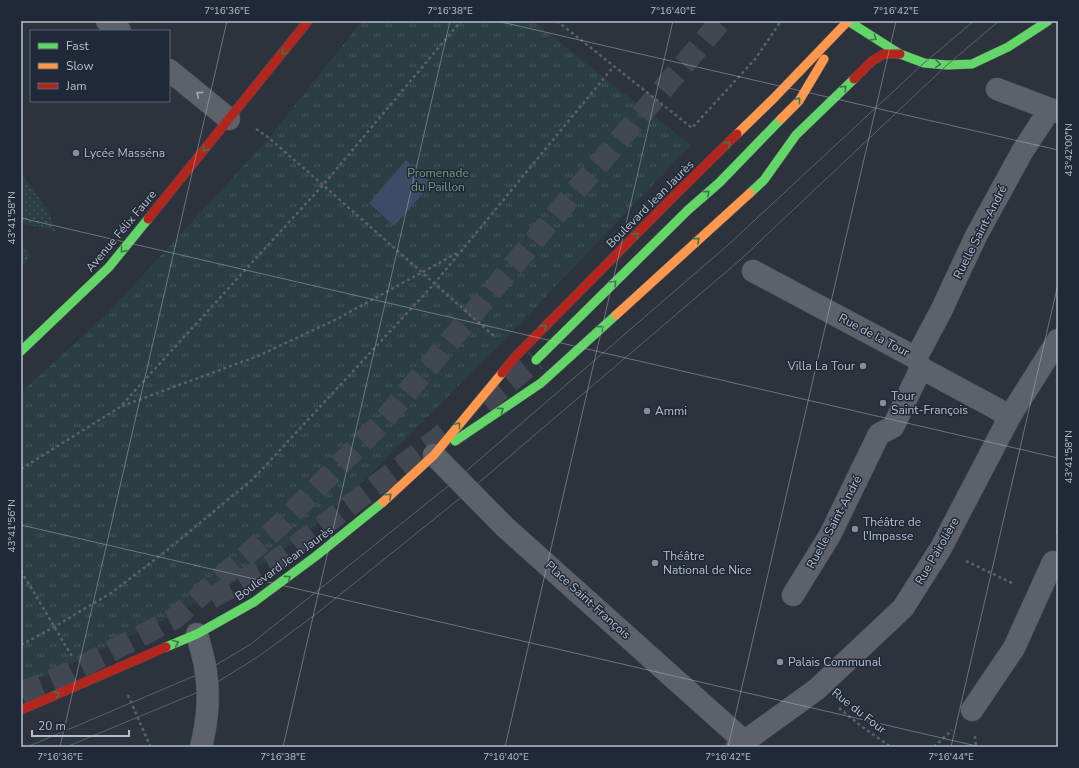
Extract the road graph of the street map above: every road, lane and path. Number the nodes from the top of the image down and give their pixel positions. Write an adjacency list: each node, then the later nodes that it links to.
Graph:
1 (107, 21): 8 (street)
2 (308, 21): 14 (main road, Avenue Félix Faure, one-way to 14)
3 (461, 21): 20 (path)
4 (557, 21): 10 (path)
5 (781, 21): 10 (path)
6 (848, 21): 9 (main road, Boulevard Jean Jaurès, one-way to 9); 19 (main road, one-way to 6); 32 (main road, Boulevard Jean Jaurès, one-way to 6)
7 (1048, 21): 9 (main road, Boulevard Jean Jaurès, one-way to 7)
8 (119, 30)
9 (900, 54): 15 (main road, Boulevard Jean Jaurès, one-way to 9)
10 (614, 66): 21 (path)
11 (170, 71): 14 (street, one-way to 11)
12 (997, 89): 13 (street)
13 (1054, 110): 29 (street, Ruelle Saint-André)
14 (229, 119): 27 (main road, Avenue Félix Faure, one-way to 27)
15 (796, 135): 17 (main road); 32 (main road, Boulevard Jean Jaurès, one-way to 15)
16 (269, 138): 20 (path)
17 (777, 147)
18 (752, 162): 19 (main road)
19 (720, 182): 28 (main road, one-way to 19)
20 (324, 185): 23 (path); 30 (path)
21 (461, 251): 23 (path); 24 (path)
22 (753, 271): 29 (street, Rue de la Tour)
23 (421, 273): 24 (path); 30 (path)
24 (434, 284): 25 (path); 39 (path)
25 (495, 338)
26 (1058, 340): 31 (street, Rue Pairolière)
27 (21, 351)
28 (536, 360)
29 (918, 363): 31 (street, Rue de la Tour); 38 (street, Ruelle Saint-André)
30 (120, 407): 33 (path)
31 (1010, 416): 34 (street, Rue Pairolière)
32 (434, 455): 40 (main road, Boulevard Jean Jaurès, one-way to 32); 47 (street, Place Saint-François)
33 (21, 469)
34 (941, 548): 37 (path); 44 (street, Rue Pairolière)
35 (1053, 562): 46 (street)
36 (21, 571): 39 (path)
37 (1012, 584)
38 (793, 595)
39 (54, 627): 41 (path); 42 (path)
40 (197, 634): 43 (main road, Boulevard Jean Jaurès, one-way to 40); 49 (street)
41 (21, 645)
42 (76, 662)
43 (117, 668): 45 (main road, Boulevard Jean Jaurès, one-way to 43); 48 (path)
44 (817, 689): 47 (street, Rue Pairolière); 50 (path, Rue du Four)
45 (21, 710)
46 (972, 710)
47 (741, 744)
48 (150, 746)
49 (201, 747)
50 (891, 747)

